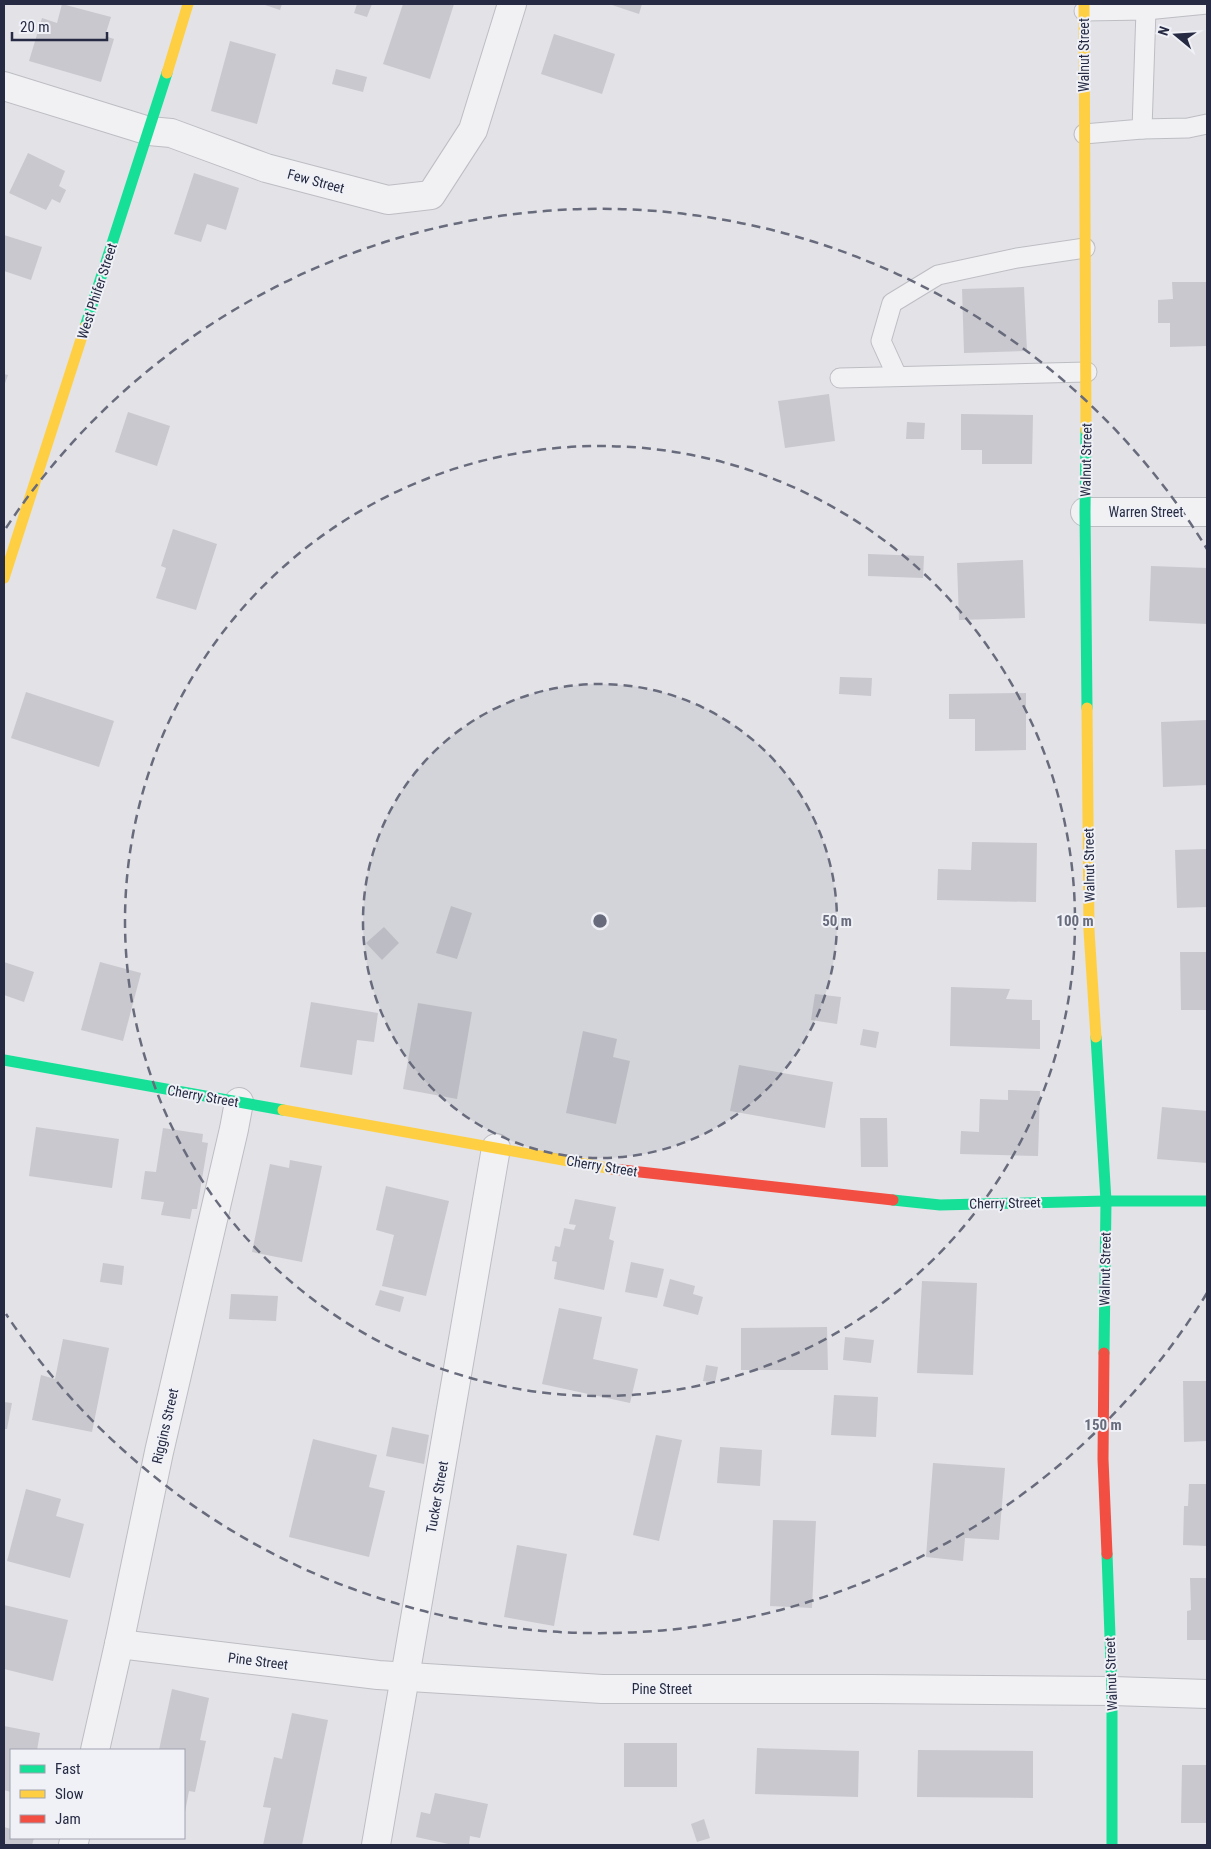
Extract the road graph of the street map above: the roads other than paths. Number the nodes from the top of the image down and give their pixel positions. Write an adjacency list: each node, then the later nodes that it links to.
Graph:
1 (188, 4): 9 (street, West Phifer Street)
2 (512, 4): 9 (street, Few Street)
3 (1207, 4): 5 (lane)
4 (1084, 7): 5 (lane); 10 (street, Walnut Street)
5 (1146, 10): 8 (lane)
6 (4, 86): 9 (street, Few Street)
7 (1207, 124): 8 (lane)
8 (1142, 130): 10 (lane)
9 (148, 131): 17 (street, West Phifer Street)
10 (1084, 134): 11 (street, Walnut Street)
11 (1086, 248): 12 (street, Walnut Street); 13 (lane)
12 (1087, 372): 13 (lane); 15 (street, Walnut Street)
13 (897, 376): 14 (lane)
14 (840, 378)
15 (1085, 512): 16 (street, Warren Street); 21 (street, Walnut Street)
16 (1207, 512)
17 (4, 578)
18 (4, 1060): 19 (street, Cherry Street)
19 (238, 1102): 20 (street, Cherry Street); 23 (street, Riggins Street)
20 (496, 1148): 21 (street, Cherry Street); 24 (street, Tucker Street)
21 (1106, 1201): 22 (street, Cherry Street); 25 (street, Walnut Street)
22 (1207, 1201)
23 (119, 1644): 24 (street, Pine Street); 27 (street, Riggins Street)
24 (406, 1677): 25 (street, Pine Street); 28 (street, Tucker Street)
25 (1112, 1691): 26 (street, Pine Street); 29 (street, Walnut Street)
26 (1207, 1694)
27 (95, 1749)
28 (376, 1845)
29 (1112, 1845)

